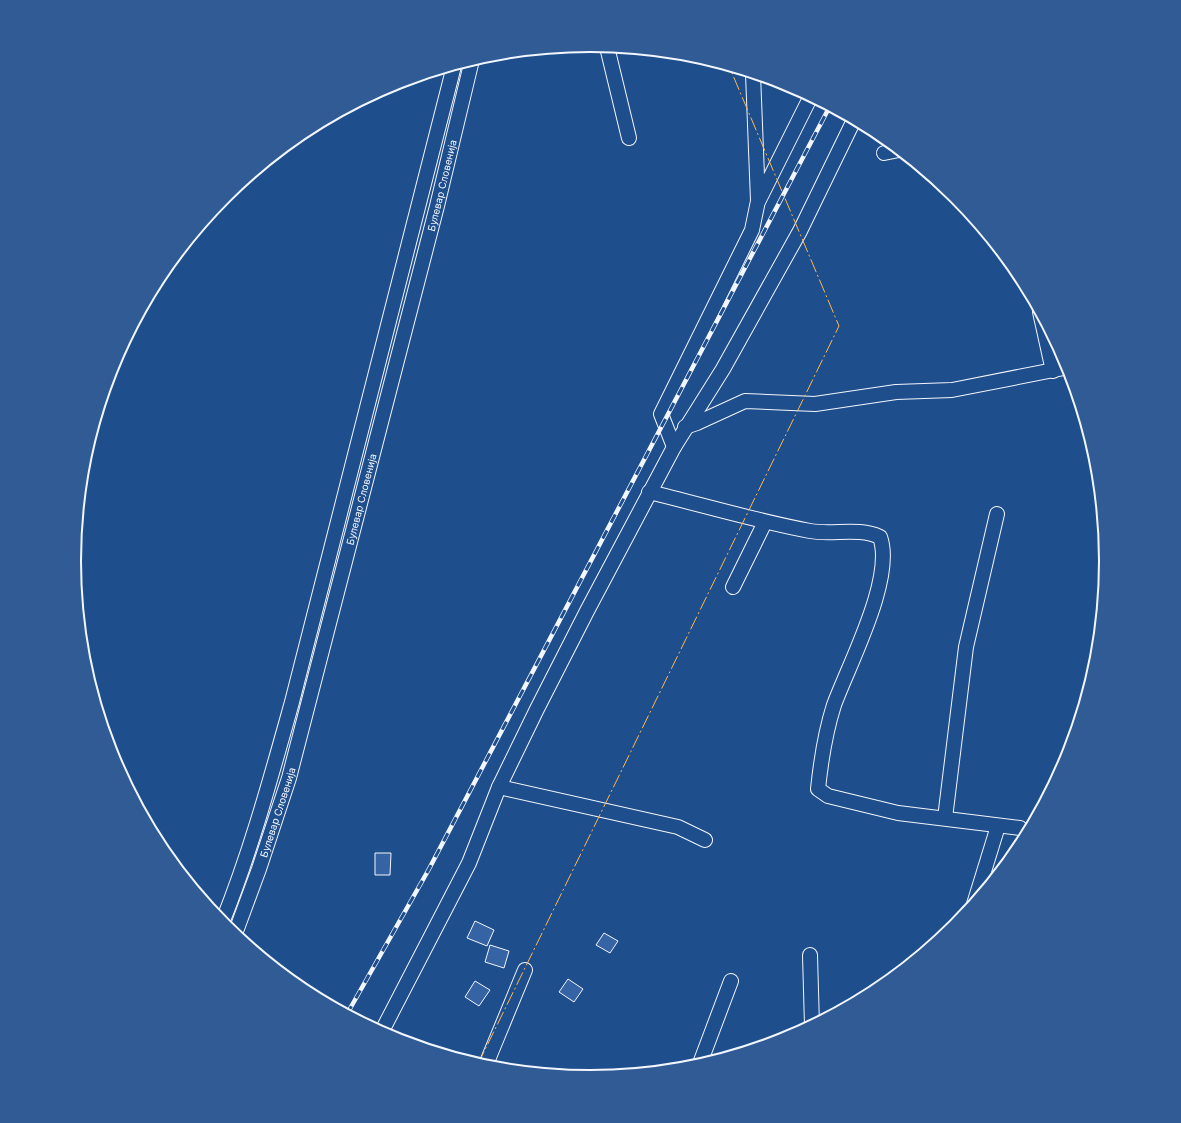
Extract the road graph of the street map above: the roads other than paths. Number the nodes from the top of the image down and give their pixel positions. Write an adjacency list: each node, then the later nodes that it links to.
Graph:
1 (608, 53): 7 (street)
2 (470, 66): 27 (street, Булевар Словенија)
3 (453, 71): 26 (street, Булевар Словенија)
4 (753, 79): 10 (street)
5 (808, 101): 10 (street)
6 (852, 124): 14 (street)
7 (628, 138)
8 (893, 151): 9 (street)
9 (884, 153)
10 (758, 201): 15 (street)
11 (1044, 330): 13 (street)
12 (1062, 369): 13 (street)
13 (1053, 371): 14 (street)
14 (686, 427): 15 (street)
15 (674, 447): 16 (street)
16 (649, 492): 18 (street); 20 (street)
17 (997, 514): 21 (street)
18 (765, 522): 19 (street); 21 (street)
19 (733, 587)
20 (499, 787): 24 (street); 32 (street)
21 (945, 818): 22 (street)
22 (998, 826): 23 (street); 25 (street)
23 (1020, 828)
24 (705, 840)
25 (977, 893)
26 (224, 916)
27 (237, 928)
28 (810, 956): 31 (street)
29 (525, 970): 34 (street)
30 (732, 981): 33 (street)
31 (812, 1020)
32 (384, 1027)
33 (702, 1058)
34 (487, 1060)

